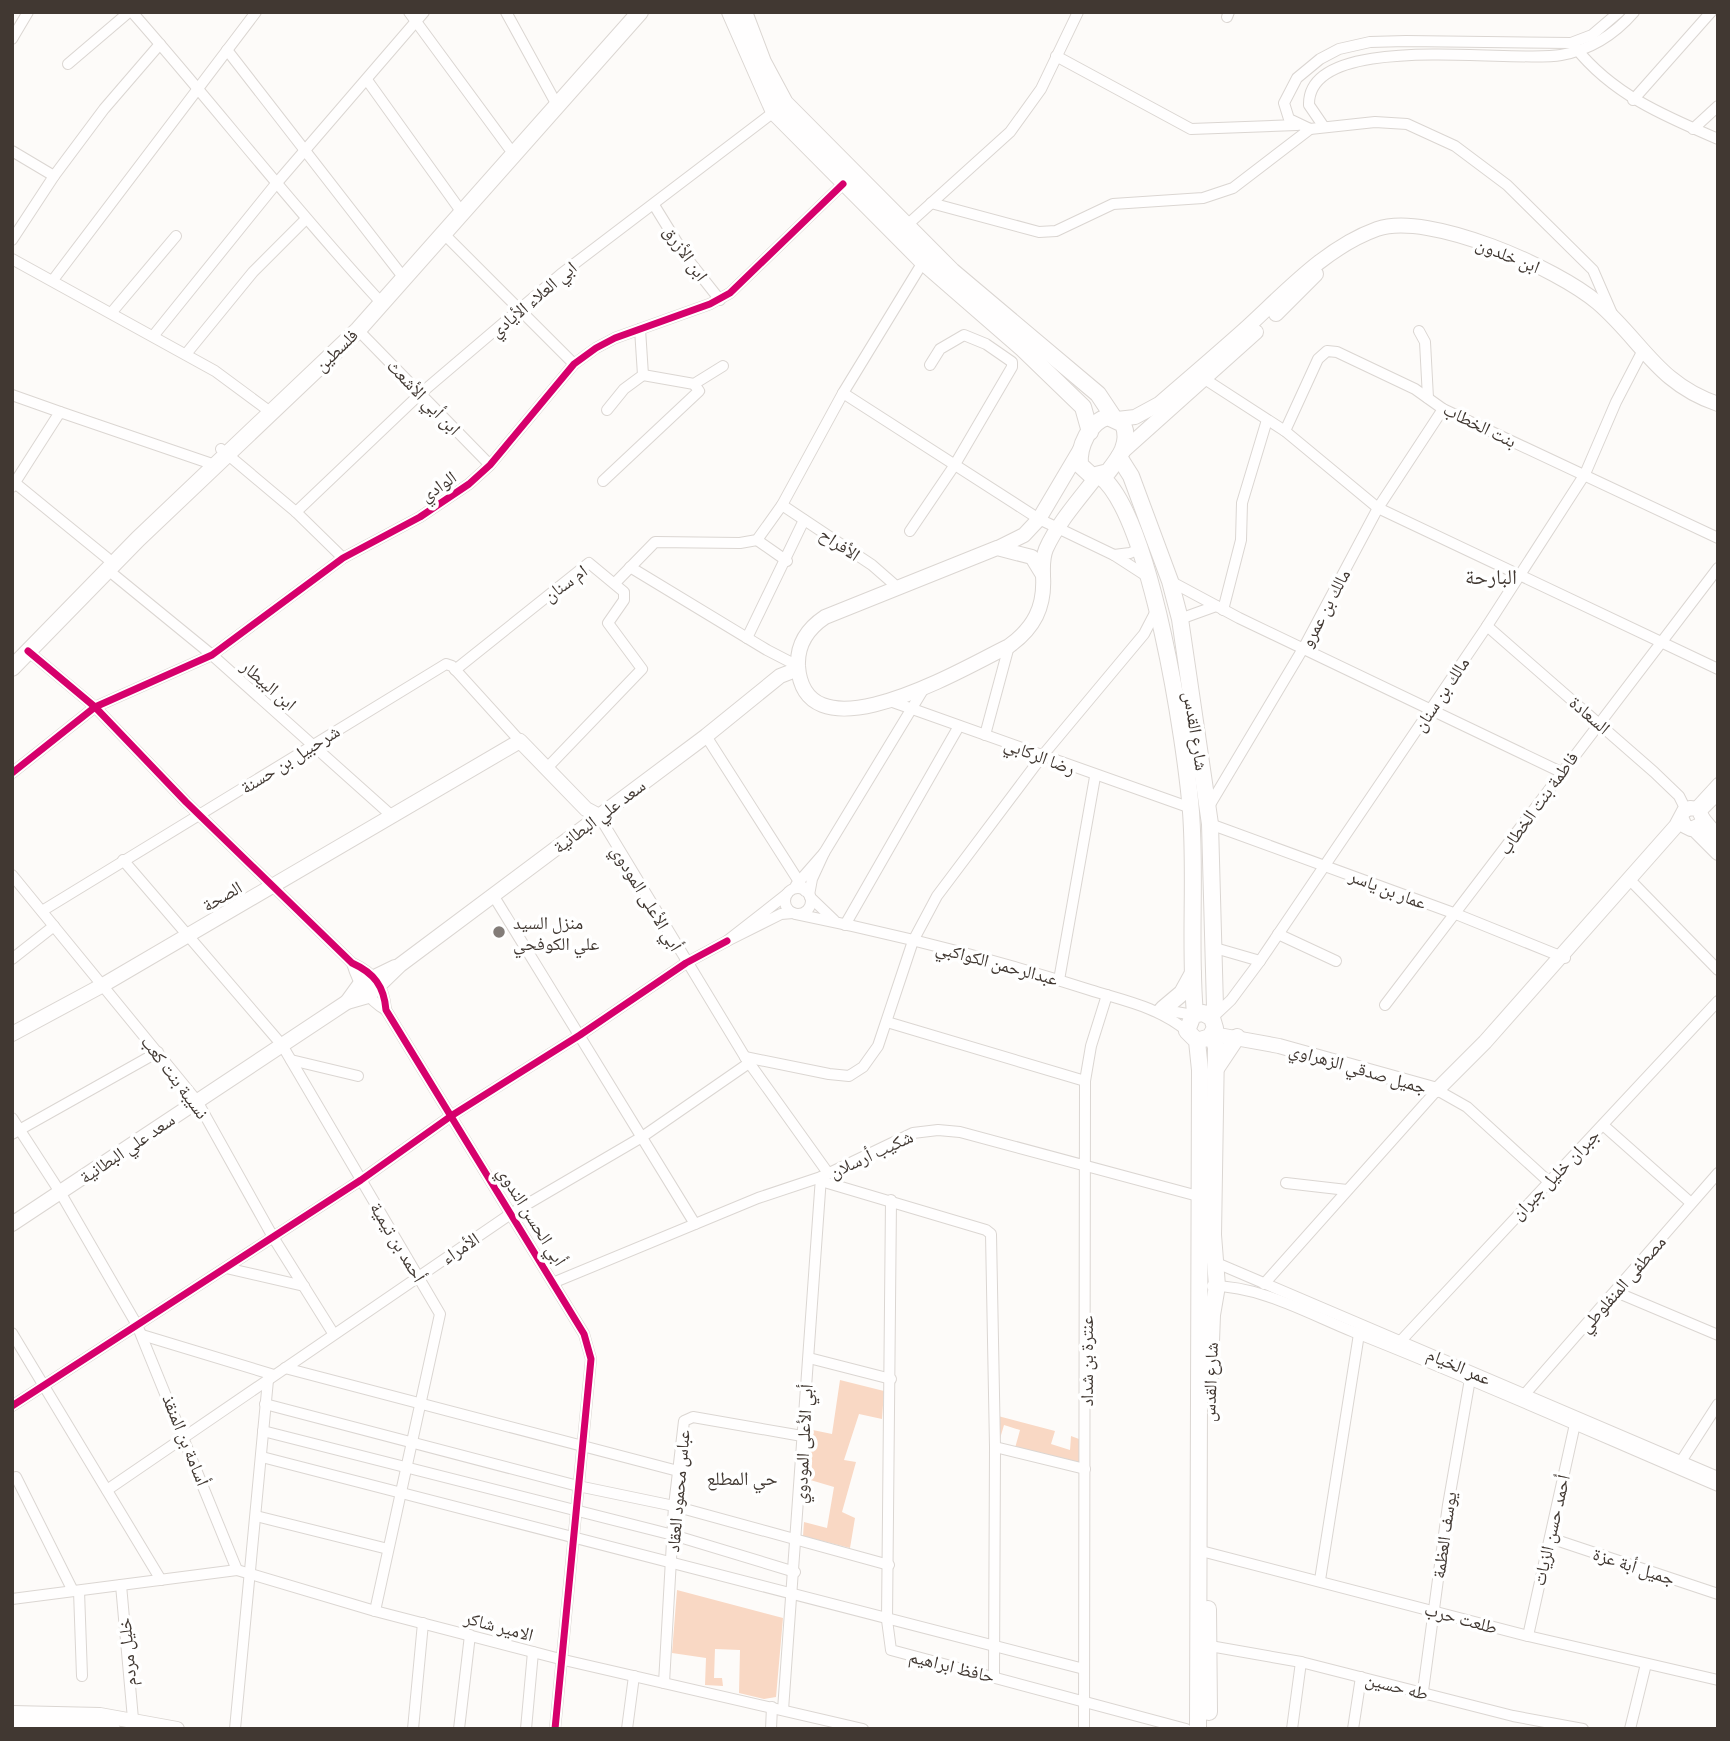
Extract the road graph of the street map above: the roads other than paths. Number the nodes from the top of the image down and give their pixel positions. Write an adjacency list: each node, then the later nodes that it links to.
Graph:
1 (28, 12): 15 (street)
2 (130, 12): 16 (street); 20 (street)
3 (256, 12): 18 (street)
4 (424, 12): 14 (street)
5 (506, 12): 24 (street)
6 (626, 12): 24 (main road, فلسطين)
7 (640, 12): 24 (main road, فلسطين)
8 (730, 12): 26 (main road)
9 (744, 12): 26 (main road)
10 (1078, 12): 19 (street)
11 (1619, 12): 17 (street)
12 (1634, 12): 17 (street)
13 (1712, 12): 23 (street)
14 (412, 17): 21 (street); 32 (street)
15 (12, 39)
16 (159, 44): 22 (street); 35 (street)
17 (1575, 47): 23 (street); 27 (street); 28 (street)
18 (227, 50): 22 (street); 33 (street)
19 (1056, 56): 27 (street); 39 (street)
20 (68, 64)
21 (367, 80): 33 (street); 41 (street)
22 (199, 88): 37 (street); 50 (street)
23 (1633, 100): 30 (street)
24 (555, 101): 32 (main road, فلسطين); 38 (main road, فلسطين)
25 (1718, 106): 30 (street)
26 (780, 107): 36 (main road); 40 (street, ابي العلاء الأيادي); 43 (main road)
27 (1297, 125): 29 (street)
28 (1324, 128): 29 (street); 55 (street)
29 (1310, 129): 39 (street)
30 (1693, 129): 31 (street)
31 (1718, 139)
32 (509, 148): 38 (main road, فلسطين)
33 (305, 150): 37 (street); 49 (street)
34 (12, 151): 35 (street)
35 (54, 176): 46 (street)
36 (843, 184): 48 (main road); 52 (street, الوادي)
37 (275, 185): 42 (street); 59 (street)
38 (479, 190): 41 (main road, فلسطين); 44 (main road, فلسطين)
39 (931, 203): 43 (street)
40 (654, 205): 52 (street, ابن الأزرق); 53 (street, ابي العلاء الأيادي)
41 (458, 207): 49 (main road, فلسطين)
42 (305, 220): 51 (street); 61 (street)
43 (905, 226): 68 (main road)
44 (445, 235): 53 (street); 57 (main road, فلسطين)
45 (176, 236): 54 (street)
46 (12, 240)
47 (12, 259): 50 (street)
48 (923, 262): 68 (main road); 70 (street)
49 (400, 273): 51 (main road, فلسطين)
50 (53, 280): 54 (street)
51 (377, 298): 76 (main road, فلسطين)
52 (720, 300): 56 (street, الوادي)
53 (521, 309): 62 (street); 71 (street, ابي العلاء الأيادي)
54 (112, 312): 59 (street)
55 (1616, 323): 60 (main road, ابن خلدون); 67 (main road, ابن خلدون)
56 (640, 328): 62 (street, الوادي); 66 (street)
57 (358, 330): 71 (street, ابن أبي الأشعث); 85 (main road, فلسطين)
58 (1419, 331): 74 (street)
59 (154, 335): 61 (street)
60 (1642, 352): 65 (main road, ابن خلدون); 88 (street, مالك بن سنان)
61 (186, 354): 76 (street)
62 (574, 364): 86 (street, الوادي)
63 (930, 365): 87 (street)
64 (723, 366): 69 (street)
65 (1663, 374): 73 (main road, ابن خلدون); 75 (main road, ابن خلدون)
66 (643, 375): 69 (street); 77 (street)
67 (1200, 376): 80 (main road); 81 (street); 84 (main road)
68 (1065, 377): 80 (main road); 83 (main road)
69 (694, 384): 90 (street)
70 (843, 393): 87 (street); 92 (street)
71 (420, 394): 86 (street, ابن أبي الأشعث); 94 (street, ابي العلاء الأيادي)
72 (12, 395): 79 (street)
73 (1718, 396)
74 (1428, 398): 78 (street, بنت الخطاب); 82 (street, بنت الخطاب)
75 (1718, 404)
76 (265, 408): 85 (main road, فلسطين)
77 (607, 410)
78 (1443, 410): 88 (street, بنت الخطاب); 93 (street, مالك بن عمرو)
79 (60, 412): 85 (street); 91 (street)
80 (1115, 418): 83 (main road); 84 (main road)
81 (1267, 420): 82 (street); 116 (street)
82 (1285, 431): 93 (street)
83 (1086, 439): 89 (main road); 95 (main road)
84 (1121, 455): 89 (main road); 112 (main road, شارع القدس)
85 (217, 458): 94 (street); 106 (main road, فلسطين)
86 (491, 465): 104 (street, الوادي)
87 (954, 466): 95 (street); 98 (street)
88 (1585, 474): 99 (street, بنت الخطاب); 110 (street, مالك بن سنان)
89 (1098, 476): 97 (main road); 102 (main road)
90 (603, 481)
91 (14, 485): 106 (street, ابن البيطار)
92 (782, 505): 96 (street, الأفراح); 100 (street)
93 (1378, 508): 110 (street); 122 (street, مالك بن عمرو)
94 (296, 512): 104 (street)
95 (1039, 519): 97 (street); 101 (main road)
96 (804, 520): 105 (street); 114 (street, الأفراح)
97 (1058, 530): 103 (street); 109 (main road)
98 (910, 531)
99 (1718, 538)
100 (757, 540): 105 (street); 107 (street)
101 (997, 548): 109 (main road); 114 (main road)
102 (1139, 548): 103 (street); 111 (main road)
103 (1114, 555): 111 (street)
104 (343, 558): 124 (street, الوادي)
105 (787, 561): 119 (street)
106 (108, 564): 123 (main road, فلسطين); 124 (street, ابن البيطار)
107 (630, 567): 113 (street); 119 (street)
108 (1718, 568): 120 (street, فاطمة بنت الخطاب)
109 (1043, 575): 121 (main road)
110 (1520, 575): 118 (street, مالك بن سنان); 120 (street)
111 (1150, 579): 115 (main road)
112 (1170, 581): 116 (street); 117 (main road, شارع القدس)
113 (615, 583): 128 (street, ام سنان); 141 (street, ام سنان)
114 (896, 586): 125 (main road)
115 (1158, 607): 140 (street); 147 (main road)
116 (1219, 608): 117 (street); 122 (street)
117 (1180, 619): 151 (main road, شارع القدس)
118 (1487, 626): 132 (street, مالك بن سنان); 134 (street, السعادة)
119 (747, 638): 125 (street)
120 (1661, 642): 127 (street); 134 (street, فاطمة بنت الخطاب)
121 (1009, 646): 129 (main road); 136 (street)
122 (1304, 647): 132 (street); 151 (street, مالك بن عمرو)
123 (20, 652): 126 (main road, فلسطين); 131 (street)
124 (212, 655): 131 (street, الوادي); 139 (street, ابن البيطار)
125 (798, 667): 130 (main road); 137 (main road, سعد علي البطانية)
126 (12, 668)
127 (1718, 669)
128 (455, 670): 138 (street); 139 (street, شرحبيل بن حسنة)
129 (926, 685): 130 (main road); 133 (street)
130 (890, 701): 133 (street, رضا الركابي)
131 (94, 707): 143 (street, الوادي); 148 (street)
132 (1431, 708): 142 (street); 157 (street, مالك بن سنان)
133 (912, 709): 135 (street, رضا الركابي); 154 (street)
134 (1598, 721): 142 (street, فاطمة بنت الخطاب); 152 (street, السعادة)
135 (959, 726): 136 (street, رضا الركابي); 167 (street)
136 (985, 735): 140 (street, رضا الركابي)
137 (706, 736): 150 (main road, سعد علي البطانية); 161 (street)
138 (520, 741): 141 (main road, أبي الأعلى المودوي); 149 (main road, الصحة)
139 (313, 744): 148 (street, شرحبيل بن حسنة); 149 (street, ابن البيطار)
140 (1043, 755): 144 (street, رضا الركابي); 172 (street)
141 (546, 769): 150 (main road, أبي الأعلى المودوي)
142 (1561, 772): 166 (street, فاطمة بنت الخطاب)
143 (12, 773)
144 (1096, 777): 147 (street, رضا الركابي); 182 (street)
145 (1718, 783): 152 (street, جميل صدقي الزهراوي)
146 (1718, 795): 152 (street, جميل صدقي الزهراوي)
147 (1191, 808): 180 (main road)
148 (202, 814): 156 (street, شرحبيل بن حسنة); 160 (street)
149 (392, 816): 160 (main road, الصحة)
150 (598, 816): 163 (main road, سعد علي البطانية); 179 (street, أبي الأعلى المودوي)
151 (1209, 816): 157 (street, عمار بن ياسر); 173 (main road, شارع القدس)
152 (1693, 818): 153 (main road, السعادة); 155 (main road, السعادة); 159 (main road, جميل صدقي الزهراوي); 175 (main road, جميل صدقي الزهراوي)
153 (1718, 836)
154 (824, 853): 161 (street); 161 (street)
155 (1718, 853)
156 (123, 860): 164 (street, شرحبيل بن حسنة); 170 (street, أحمد بن تيمية)
157 (1325, 865): 166 (street, عمار بن ياسر); 169 (street, مالك بن سنان)
158 (12, 875): 164 (street, نسيبة بنت كعب)
159 (1634, 884): 175 (main road, جميل صدقي الزهراوي); 181 (street)
160 (273, 885): 170 (main road, الصحة); 178 (street)
161 (805, 891): 162 (street); 165 (street); 167 (street)
162 (788, 893): 165 (street); 171 (street)
163 (493, 895): 183 (main road, سعد علي البطانية); 194 (street)
164 (42, 911): 168 (street, نسيبة بنت كعب)
165 (794, 914): 167 (street, عبدالرحمن الكواكبي); 171 (street)
166 (1456, 914): 175 (street, عمار بن ياسر); 188 (street, فاطمة بنت الخطاب)
167 (841, 924): 172 (street, عبدالرحمن الكواكبي)
168 (54, 926): 174 (street); 184 (street, نسيبة بنت كعب)
169 (1278, 934): 176 (street, مالك بن سنان); 177 (street)
170 (187, 935): 184 (main road, الصحة); 196 (street, أحمد بن تيمية)
171 (727, 941): 179 (street)
172 (913, 941): 182 (street, عبدالرحمن الكواكبي); 191 (street)
173 (1215, 948): 176 (street); 192 (main road, شارع القدس)
174 (12, 959)
175 (1559, 960): 204 (main road, جميل صدقي الزهراوي)
176 (1260, 961): 192 (street, مالك بن سنان)
177 (1336, 961)
178 (352, 963): 183 (street); 185 (street)
179 (686, 963): 194 (street); 200 (street, أبي الأعلى المودوي)
180 (1194, 970): 189 (main road); 192 (main road)
181 (1718, 970)
182 (1059, 980): 186 (street, عبدالرحمن الكواكبي)
183 (377, 981): 185 (main road, سعد علي البطانية); 190 (street, أبي الحسن الندوي)
184 (103, 985): 193 (main road, الصحة); 198 (street, نسيبة بنت كعب)
185 (364, 990): 190 (street, أبي الحسن الندوي); 196 (main road, سعد علي البطانية)
186 (1107, 995): 189 (street, عبدالرحمن الكواكبي); 203 (street, عنترة بن شداد)
187 (1718, 1001): 208 (street, جبران خليل جبران)
188 (1385, 1005)
189 (1160, 1009): 192 (street); 192 (street)
190 (386, 1010): 206 (street, أبي الحسن الندوي)
191 (887, 1022): 200 (street); 203 (street)
192 (1204, 1025): 195 (main road); 197 (main road); 201 (main road, شارع القدس); 219 (main road)
193 (12, 1034)
194 (580, 1035): 206 (street); 210 (street)
195 (1237, 1037): 197 (main road); 201 (main road)
196 (282, 1045): 199 (street, أحمد بن تيمية); 205 (main road, سعد علي البطانية)
197 (1279, 1046): 204 (main road, جميل صدقي الزهراوي)
198 (158, 1052): 205 (street, نسيبة بنت كعب); 209 (street)
199 (291, 1060): 202 (street); 214 (street, أحمد بن تيمية)
200 (747, 1060): 210 (street, الأمراء); 213 (street, أبي الأعلى المودوي)
201 (1216, 1069): 227 (main road, شارع القدس)
202 (358, 1076)
203 (1085, 1081): 211 (street, عنترة بن شداد)
204 (1437, 1090): 215 (street); 217 (street)
205 (197, 1101): 218 (main road, سعد علي البطانية); 225 (street, نسيبة بنت كعب)
206 (451, 1116): 214 (street); 222 (street, أبي الحسن الندوي)
207 (12, 1118): 209 (street, أسامة بن المنقذ)
208 (1603, 1125): 215 (street, جبران خليل جبران); 221 (street)
209 (16, 1132): 218 (street, أسامة بن المنقذ)
210 (642, 1138): 222 (street, الأمراء); 224 (street)
211 (1087, 1168): 213 (street, شكيب أرسلان); 219 (street, شكيب أرسلان); 263 (street, عنترة بن شداد)
212 (1718, 1173): 221 (street, مصطفى المنفلوطي)
213 (823, 1177): 220 (street); 224 (street, شكيب أرسلان); 242 (street, أبي الأعلى المودوي)
214 (360, 1180): 225 (street); 229 (street, أحمد بن تيمية)
215 (1548, 1181): 241 (street, جبران خليل جبران)
216 (1286, 1183): 217 (street)
217 (1347, 1190): 231 (street)
218 (60, 1192): 223 (main road, سعد علي البطانية); 236 (street, أسامة بن المنقذ)
219 (1199, 1196): 226 (main road)
220 (891, 1200): 245 (street, حافظ ابراهيم); 259 (street)
221 (1691, 1203): 235 (street, مصطفى المنفلوطي)
222 (512, 1213): 229 (street, الأمراء); 230 (street, أبي الحسن الندوي)
223 (12, 1224)
224 (695, 1224): 230 (street, شكيب أرسلان)
225 (273, 1237): 228 (street); 232 (street, نسيبة بنت كعب)
226 (1199, 1258): 227 (street, عمر الخيام); 233 (main road)
227 (1217, 1262): 231 (street, عمر الخيام); 234 (main road, شارع القدس)
228 (226, 1268): 232 (street); 236 (street)
229 (420, 1276): 238 (street, الأمراء); 251 (street, أحمد بن تيمية)
230 (555, 1282): 258 (street, أبي الحسن الندوي)
231 (1264, 1284): 241 (street, عمر الخيام)
232 (303, 1286): 238 (street, نسيبة بنت كعب)
233 (1199, 1286): 234 (street, عمر الخيام); 332 (main road)
234 (1217, 1286): 239 (street, عمر الخيام); 279 (main road, شارع القدس)
235 (1616, 1292): 240 (street); 248 (street, مصطفى المنفلوطي)
236 (140, 1330): 244 (street); 247 (street); 255 (street, أسامة بن المنقذ)
237 (12, 1333): 247 (street)
238 (333, 1333): 243 (street, الأمراء)
239 (1360, 1334): 241 (street, عمر الخيام); 286 (street)
240 (1717, 1334)
241 (1397, 1344): 246 (street, عمر الخيام); 248 (street, عمر الخيام)
242 (809, 1358): 245 (street); 256 (street, أبي الأعلى المودوي)
243 (285, 1368): 244 (street, الأمراء); 251 (street)
244 (271, 1378): 249 (street); 255 (street, الأمراء)
245 (891, 1379): 281 (street, حافظ ابراهيم)
246 (1470, 1379): 253 (street, عمر الخيام); 292 (street, يوسف العظمة)
247 (43, 1387): 252 (street); 269 (street)
248 (1525, 1394): 261 (street, عمر الخيام)
249 (265, 1404): 254 (street); 257 (street)
250 (1718, 1404): 261 (street)
251 (420, 1405): 257 (street, أحمد بن تيمية); 258 (street)
252 (12, 1406)
253 (1575, 1424): 261 (street, عمر الخيام); 276 (street, أحمد حسن الزيات)
254 (263, 1431): 260 (street); 262 (street)
255 (185, 1436): 269 (street, الأمراء); 282 (street, أسامة بن المنقذ)
256 (802, 1436): 264 (street, عباس محمود العقاد); 277 (street, أبي الأعلى المودوي)
257 (412, 1442): 262 (street, أحمد بن تيمية); 267 (street)
258 (582, 1446): 264 (street); 267 (street, أبي الحسن الندوي)
259 (995, 1447): 263 (street); 299 (street)
260 (262, 1457): 270 (street); 273 (street)
261 (1678, 1465): 266 (street, عمر الخيام); 268 (street, عمر الخيام)
262 (406, 1466): 270 (street, أحمد بن تيمية); 272 (street)
263 (1085, 1469): 305 (street, عنترة بن شداد)
264 (678, 1471): 271 (street, عباس محمود العقاد)
265 (16, 1477): 288 (street)
266 (1718, 1477)
267 (578, 1486): 271 (street); 272 (street, أبي الحسن الندوي)
268 (1718, 1486)
269 (107, 1490): 285 (street)
270 (400, 1491): 275 (street); 278 (street, أحمد بن تيمية)
271 (674, 1506): 274 (street, عباس محمود العقاد); 277 (street)
272 (577, 1513): 274 (street); 275 (street, أبي الحسن الندوي)
273 (256, 1516): 278 (street); 284 (street)
274 (673, 1535): 280 (street, عباس محمود العقاد); 283 (street)
275 (575, 1538): 280 (street); 301 (street, أبي الحسن الندوي)
276 (1550, 1538): 290 (street, جميل أبة عزة); 297 (street, أحمد حسن الزيات)
277 (798, 1542): 281 (street); 283 (street, أبي الأعلى المودوي)
278 (388, 1549): 293 (street, أحمد بن تيمية)
279 (1205, 1552): 286 (street, طلعت حرب); 298 (main road, شارع القدس)
280 (672, 1561): 289 (street); 311 (street, عباس محمود العقاد)
281 (889, 1566): 294 (street, حافظ ابراهيم)
282 (237, 1570): 284 (street, الامير شاكر); 285 (street)
283 (795, 1572): 289 (street, أبي الأعلى المودوي)
284 (251, 1576): 293 (street, الامير شاكر); 322 (street)
285 (161, 1580): 287 (street)
286 (1320, 1580): 292 (street, طلعت حرب)
287 (121, 1585): 288 (street); 317 (street, خليل مردم)
288 (76, 1591): 291 (street); 306 (street)
289 (793, 1594): 294 (street); 314 (street, أبي الأعلى المودوي)
290 (1718, 1594)
291 (12, 1599)
292 (1433, 1610): 297 (street, طلعت حرب); 312 (street, يوسف العظمة)
293 (376, 1611): 295 (street, الامير شاكر)
294 (887, 1620): 299 (street); 308 (street, حافظ ابراهيم)
295 (423, 1623): 296 (street, الامير شاكر); 323 (street)
296 (470, 1635): 300 (street, الامير شاكر); 324 (street)
297 (1528, 1636): 303 (street, طلعت حرب)
298 (1210, 1646): 302 (street, طه حسين); 333 (main road, شارع القدس)
299 (994, 1647): 305 (street); 308 (street)
300 (533, 1652): 301 (street, الامير شاكر); 325 (street)
301 (564, 1660): 307 (street, الامير شاكر); 326 (street, أبي الحسن الندوي)
302 (1301, 1662): 309 (street, طه حسين); 334 (street)
303 (1646, 1664): 310 (street, طلعت حرب); 338 (street)
304 (1718, 1667): 310 (street)
305 (1084, 1669): 313 (street, عنترة بن شداد)
306 (82, 1676)
307 (634, 1676): 311 (street, الامير شاكر); 327 (street)
308 (994, 1677): 313 (street, حافظ ابراهيم)
309 (1361, 1677): 312 (street, طه حسين); 335 (street)
310 (1715, 1680)
311 (664, 1683): 314 (street, الامير شاكر)
312 (1423, 1692): 316 (street, طه حسين)
313 (1084, 1701): 330 (street, عنترة بن شداد); 331 (street, حافظ ابراهيم)
314 (778, 1709): 328 (street, أبي الأعلى المودوي); 329 (street, الامير شاكر)
315 (12, 1713): 318 (main road)
316 (1513, 1716): 336 (street); 337 (street, طه حسين)
317 (133, 1718): 318 (main road); 321 (main road)
318 (48, 1722): 319 (main road); 320 (main road)
319 (12, 1724)
320 (113, 1729)
321 (177, 1729)
322 (235, 1729)
323 (413, 1729)
324 (459, 1729)
325 (526, 1729)
326 (555, 1729)
327 (628, 1729)
328 (771, 1729)
329 (863, 1729)
330 (1084, 1729)
331 (1186, 1729)
332 (1198, 1729)
333 (1209, 1729)
334 (1292, 1729)
335 (1353, 1729)
336 (1510, 1729)
337 (1583, 1729)
338 (1630, 1729)

